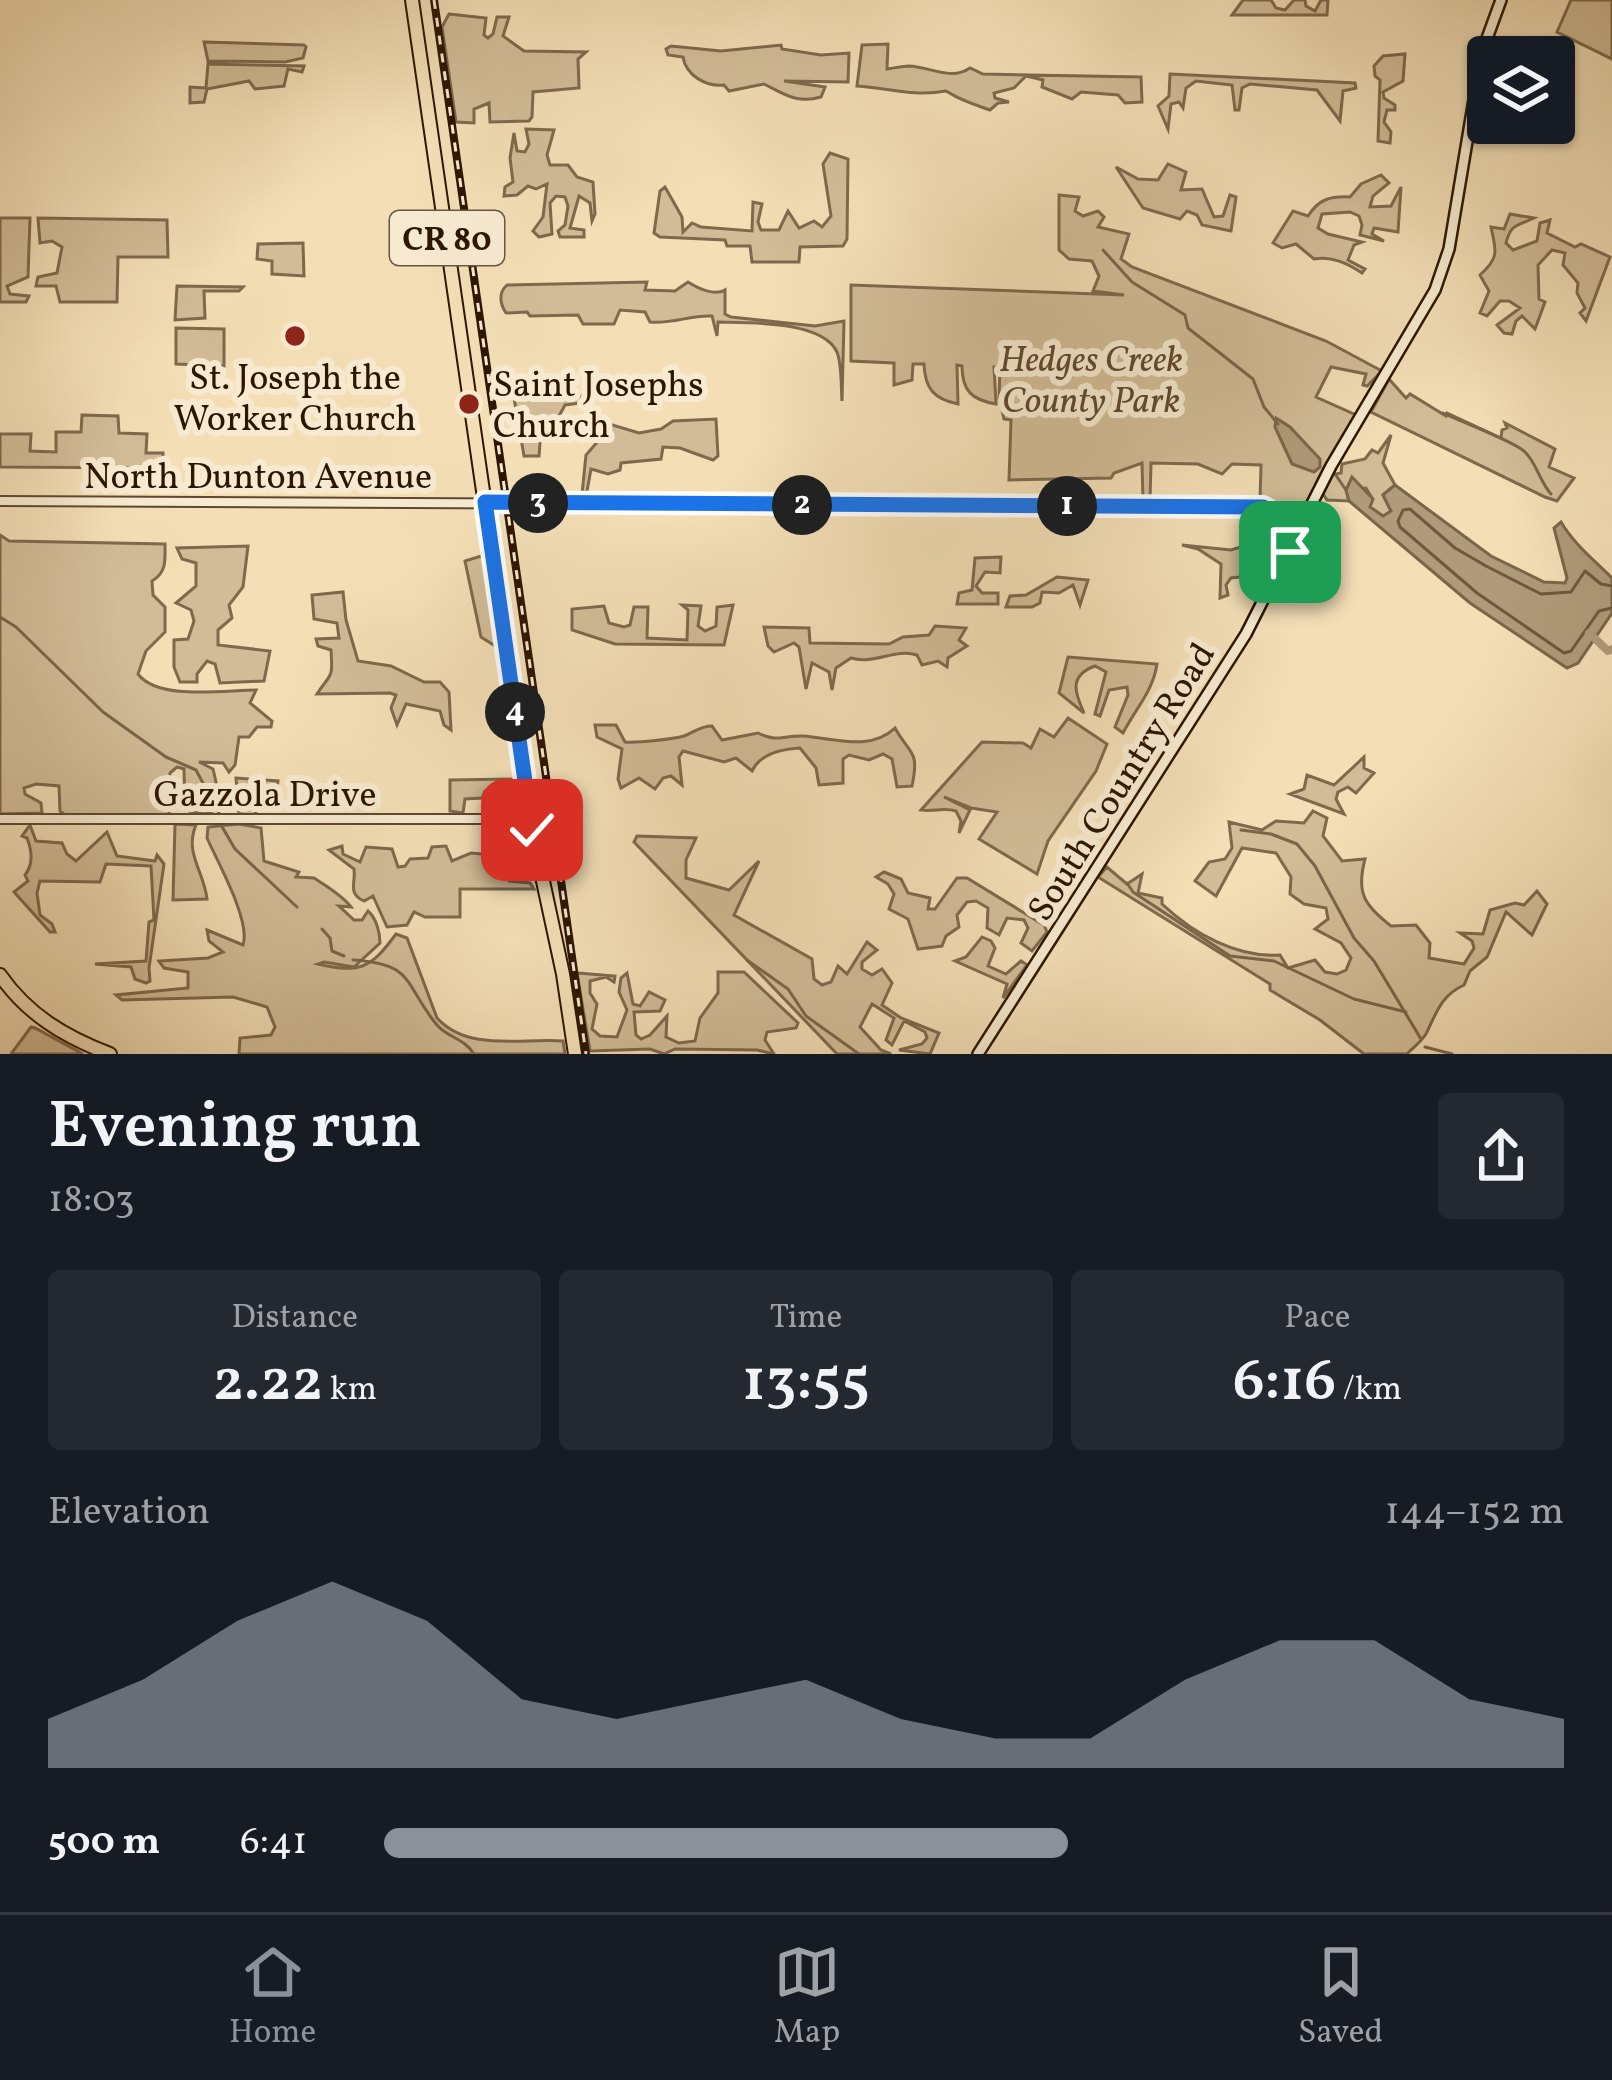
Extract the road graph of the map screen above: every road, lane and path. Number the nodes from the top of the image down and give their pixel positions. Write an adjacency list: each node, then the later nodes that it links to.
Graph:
1 (412, 0): 4 (main road, CR 80)
2 (1501, 0): 5 (main road, South Country Road)
3 (0, 501): 4 (street, North Dunton Avenue)
4 (485, 502): 5 (street, North Dunton Avenue); 7 (main road, CR 80)
5 (1301, 530): 11 (main road, South Country Road)
6 (0, 819): 7 (street, Gazzola Drive)
7 (531, 819): 10 (main road, CR 80)
8 (0, 974): 9 (main road)
9 (110, 1054)
10 (574, 1054)
11 (978, 1054)

